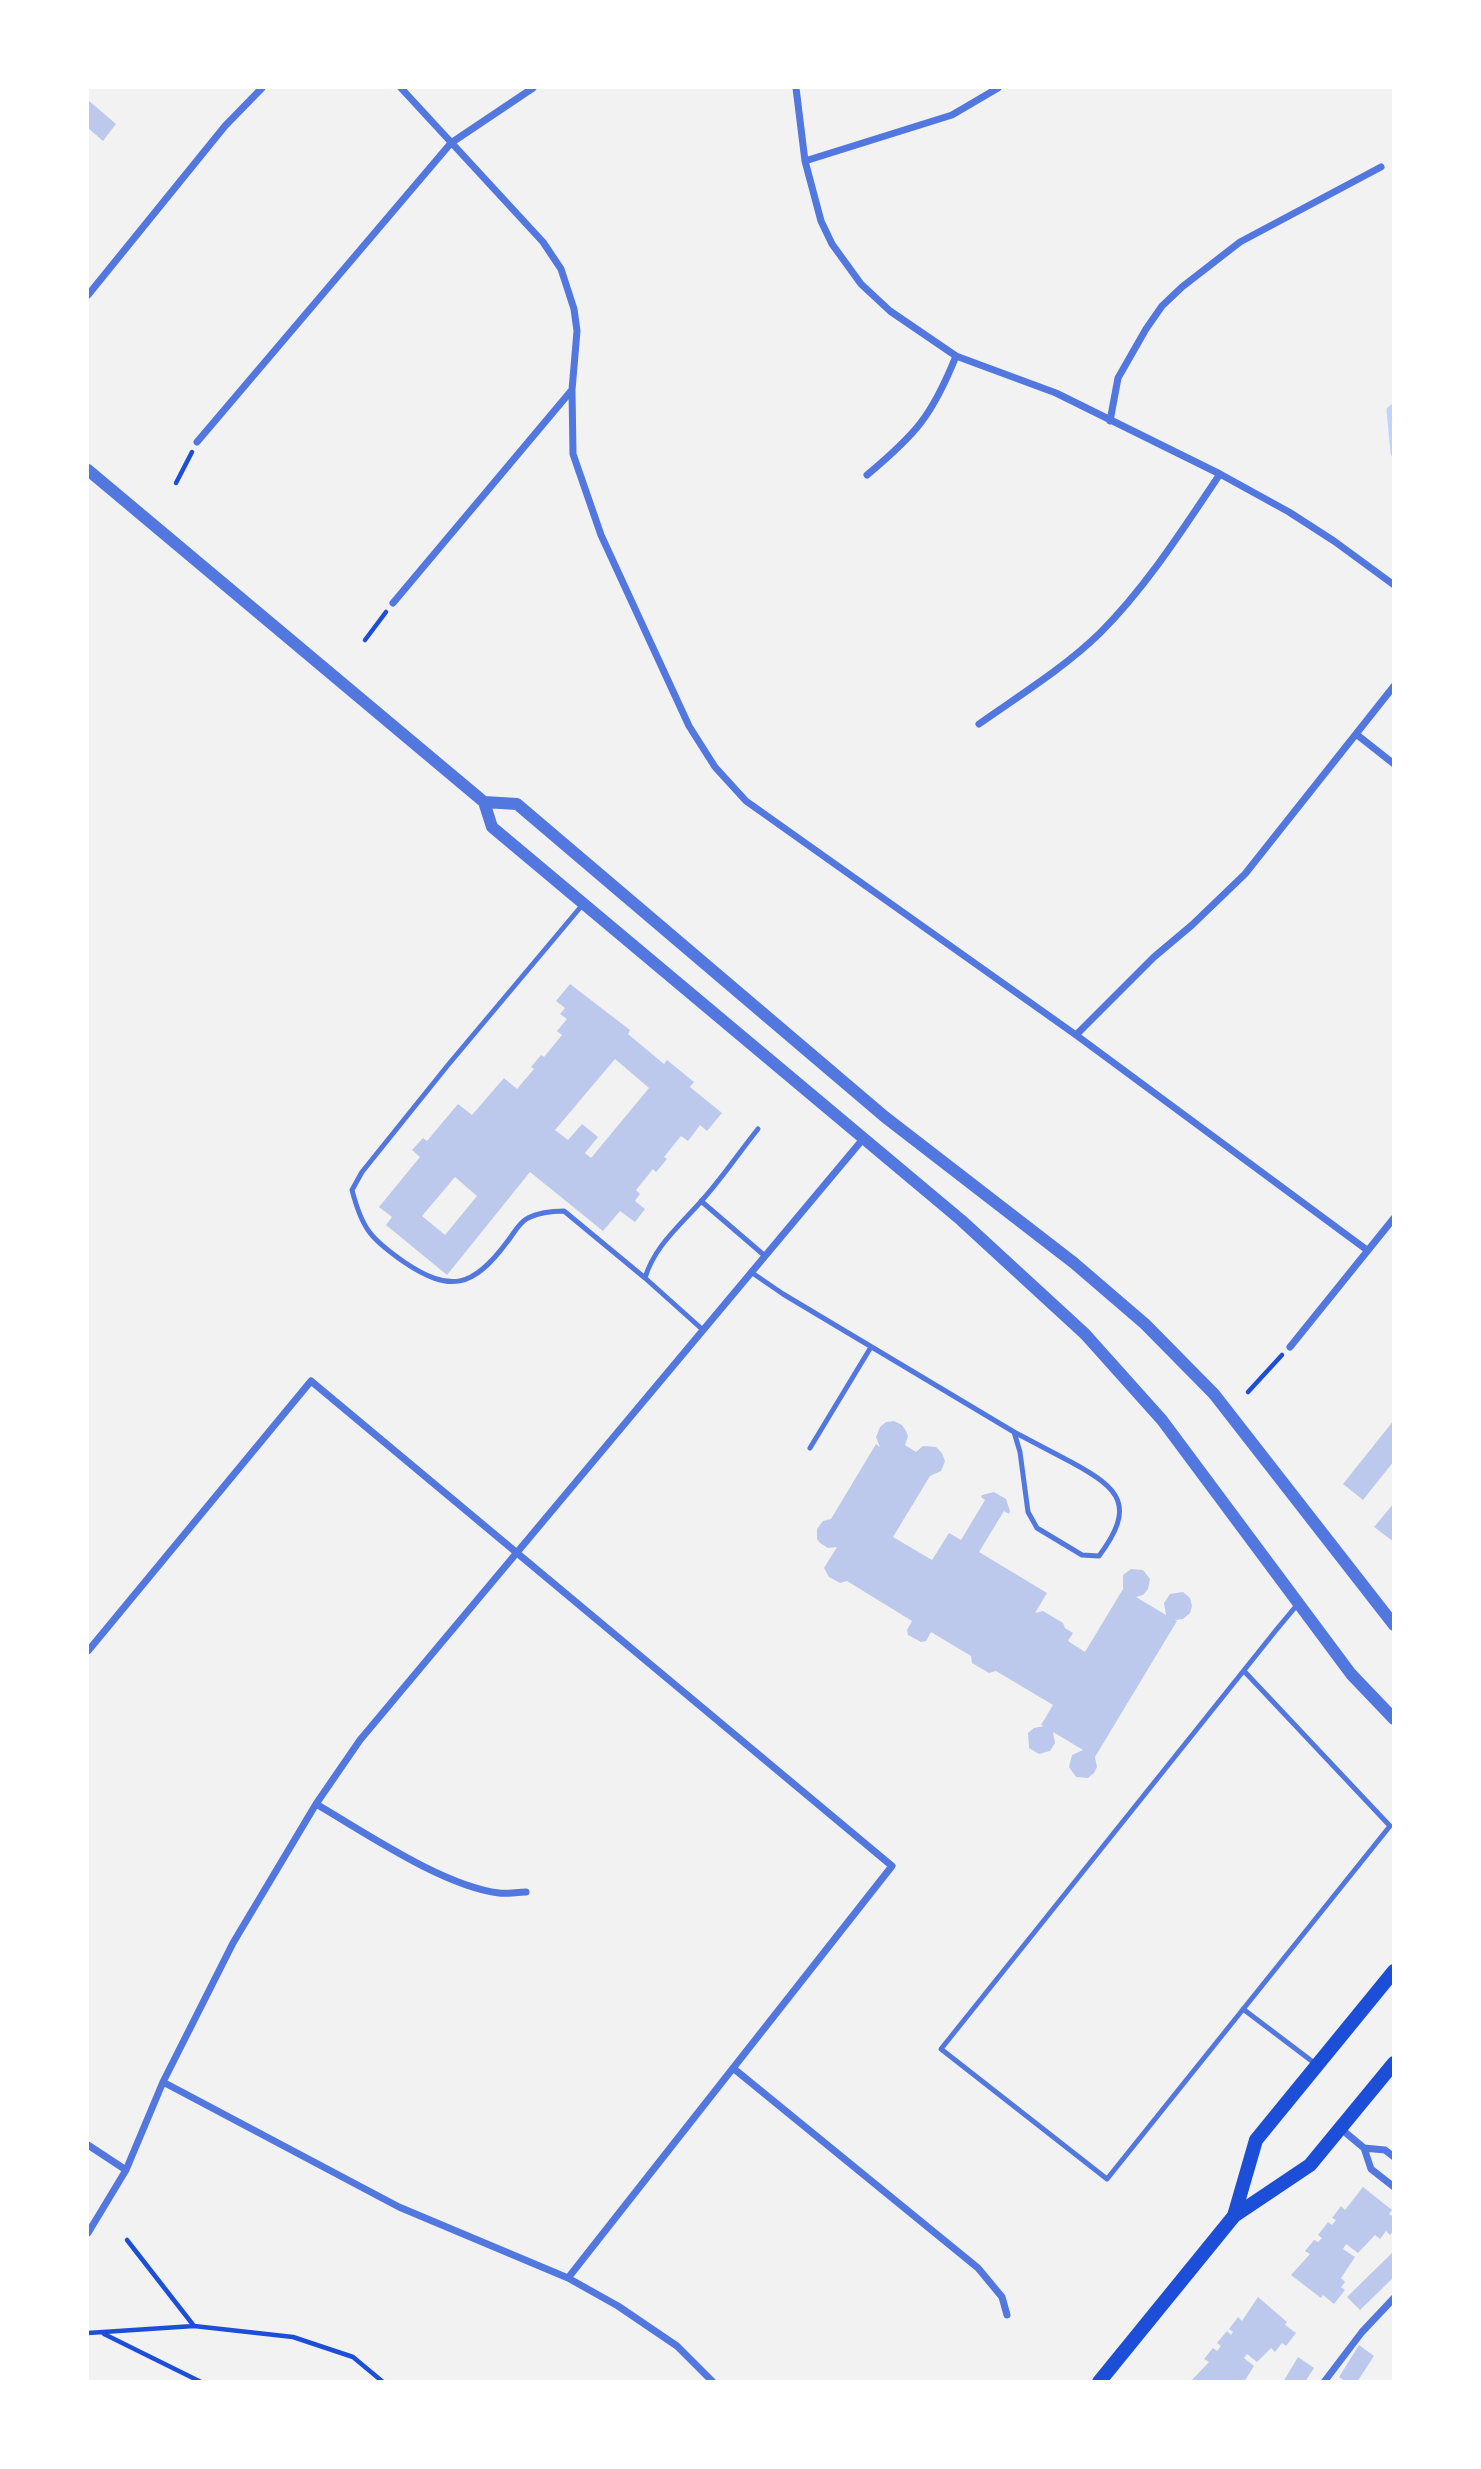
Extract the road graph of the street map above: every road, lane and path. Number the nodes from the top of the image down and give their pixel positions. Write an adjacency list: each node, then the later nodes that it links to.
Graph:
1 (262, 88): 9 (street)
2 (401, 88): 6 (street)
3 (533, 88): 6 (street)
4 (796, 88): 7 (street)
5 (998, 88): 7 (street)
6 (451, 144): 11 (street); 13 (street)
7 (805, 161): 10 (street)
8 (1381, 167): 12 (street)
9 (88, 295)
10 (956, 356): 12 (street); 16 (street)
11 (572, 390): 19 (street); 27 (street)
12 (1110, 421): 15 (street)
13 (197, 442): 17 (path)
14 (88, 470): 25 (street)
15 (1220, 474): 18 (street); 22 (street)
16 (867, 475)
17 (176, 483)
18 (1394, 585)
19 (393, 603): 20 (path)
20 (365, 640)
21 (1394, 686): 23 (street)
22 (979, 724)
23 (1356, 734): 24 (street); 27 (street)
24 (1394, 764)
25 (484, 802): 26 (street); 44 (street)
26 (584, 903): 29 (street); 35 (lane)
27 (1076, 1035): 32 (street)
28 (758, 1129): 30 (lane)
29 (863, 1139): 33 (street); 43 (street)
30 (701, 1201): 33 (lane); 35 (lane)
31 (1394, 1218): 32 (street)
32 (1367, 1250): 38 (street)
33 (765, 1256): 34 (street)
34 (751, 1272): 36 (street); 37 (lane)
35 (645, 1278): 36 (lane)
36 (704, 1330): 42 (street)
37 (871, 1347): 40 (lane); 41 (lane)
38 (1290, 1347): 39 (path)
39 (1248, 1392)
40 (1014, 1432): 40 (lane)
41 (810, 1448)
42 (517, 1553): 45 (street); 48 (street); 54 (street)
43 (1299, 1602): 46 (lane); 47 (street)
44 (1394, 1625)
45 (88, 1651)
46 (1244, 1671): 51 (lane); 51 (lane)
47 (1394, 1719)
48 (316, 1804): 49 (street); 55 (street)
49 (526, 1892)
50 (1394, 1971): 53 (main road)
51 (1243, 2009): 53 (lane)
52 (1394, 2063): 56 (main road)
53 (1317, 2064): 62 (main road)
54 (733, 2068): 65 (street); 67 (street)
55 (163, 2082): 60 (street); 65 (street)
56 (1340, 2128): 58 (street); 62 (main road)
57 (88, 2145): 60 (street)
58 (1364, 2148): 59 (street); 61 (street)
59 (1394, 2157)
60 (126, 2170): 63 (street)
61 (1394, 2187)
62 (1234, 2216): 74 (main road)
63 (88, 2233)
64 (127, 2240): 68 (path)
65 (568, 2278): 73 (street)
66 (1394, 2298): 75 (street)
67 (1007, 2315)
68 (194, 2326): 70 (path); 72 (path)
69 (88, 2333): 70 (path)
70 (103, 2333): 71 (path)
71 (201, 2382)
72 (383, 2382)
73 (713, 2382)
74 (1099, 2382)
75 (1324, 2382)

